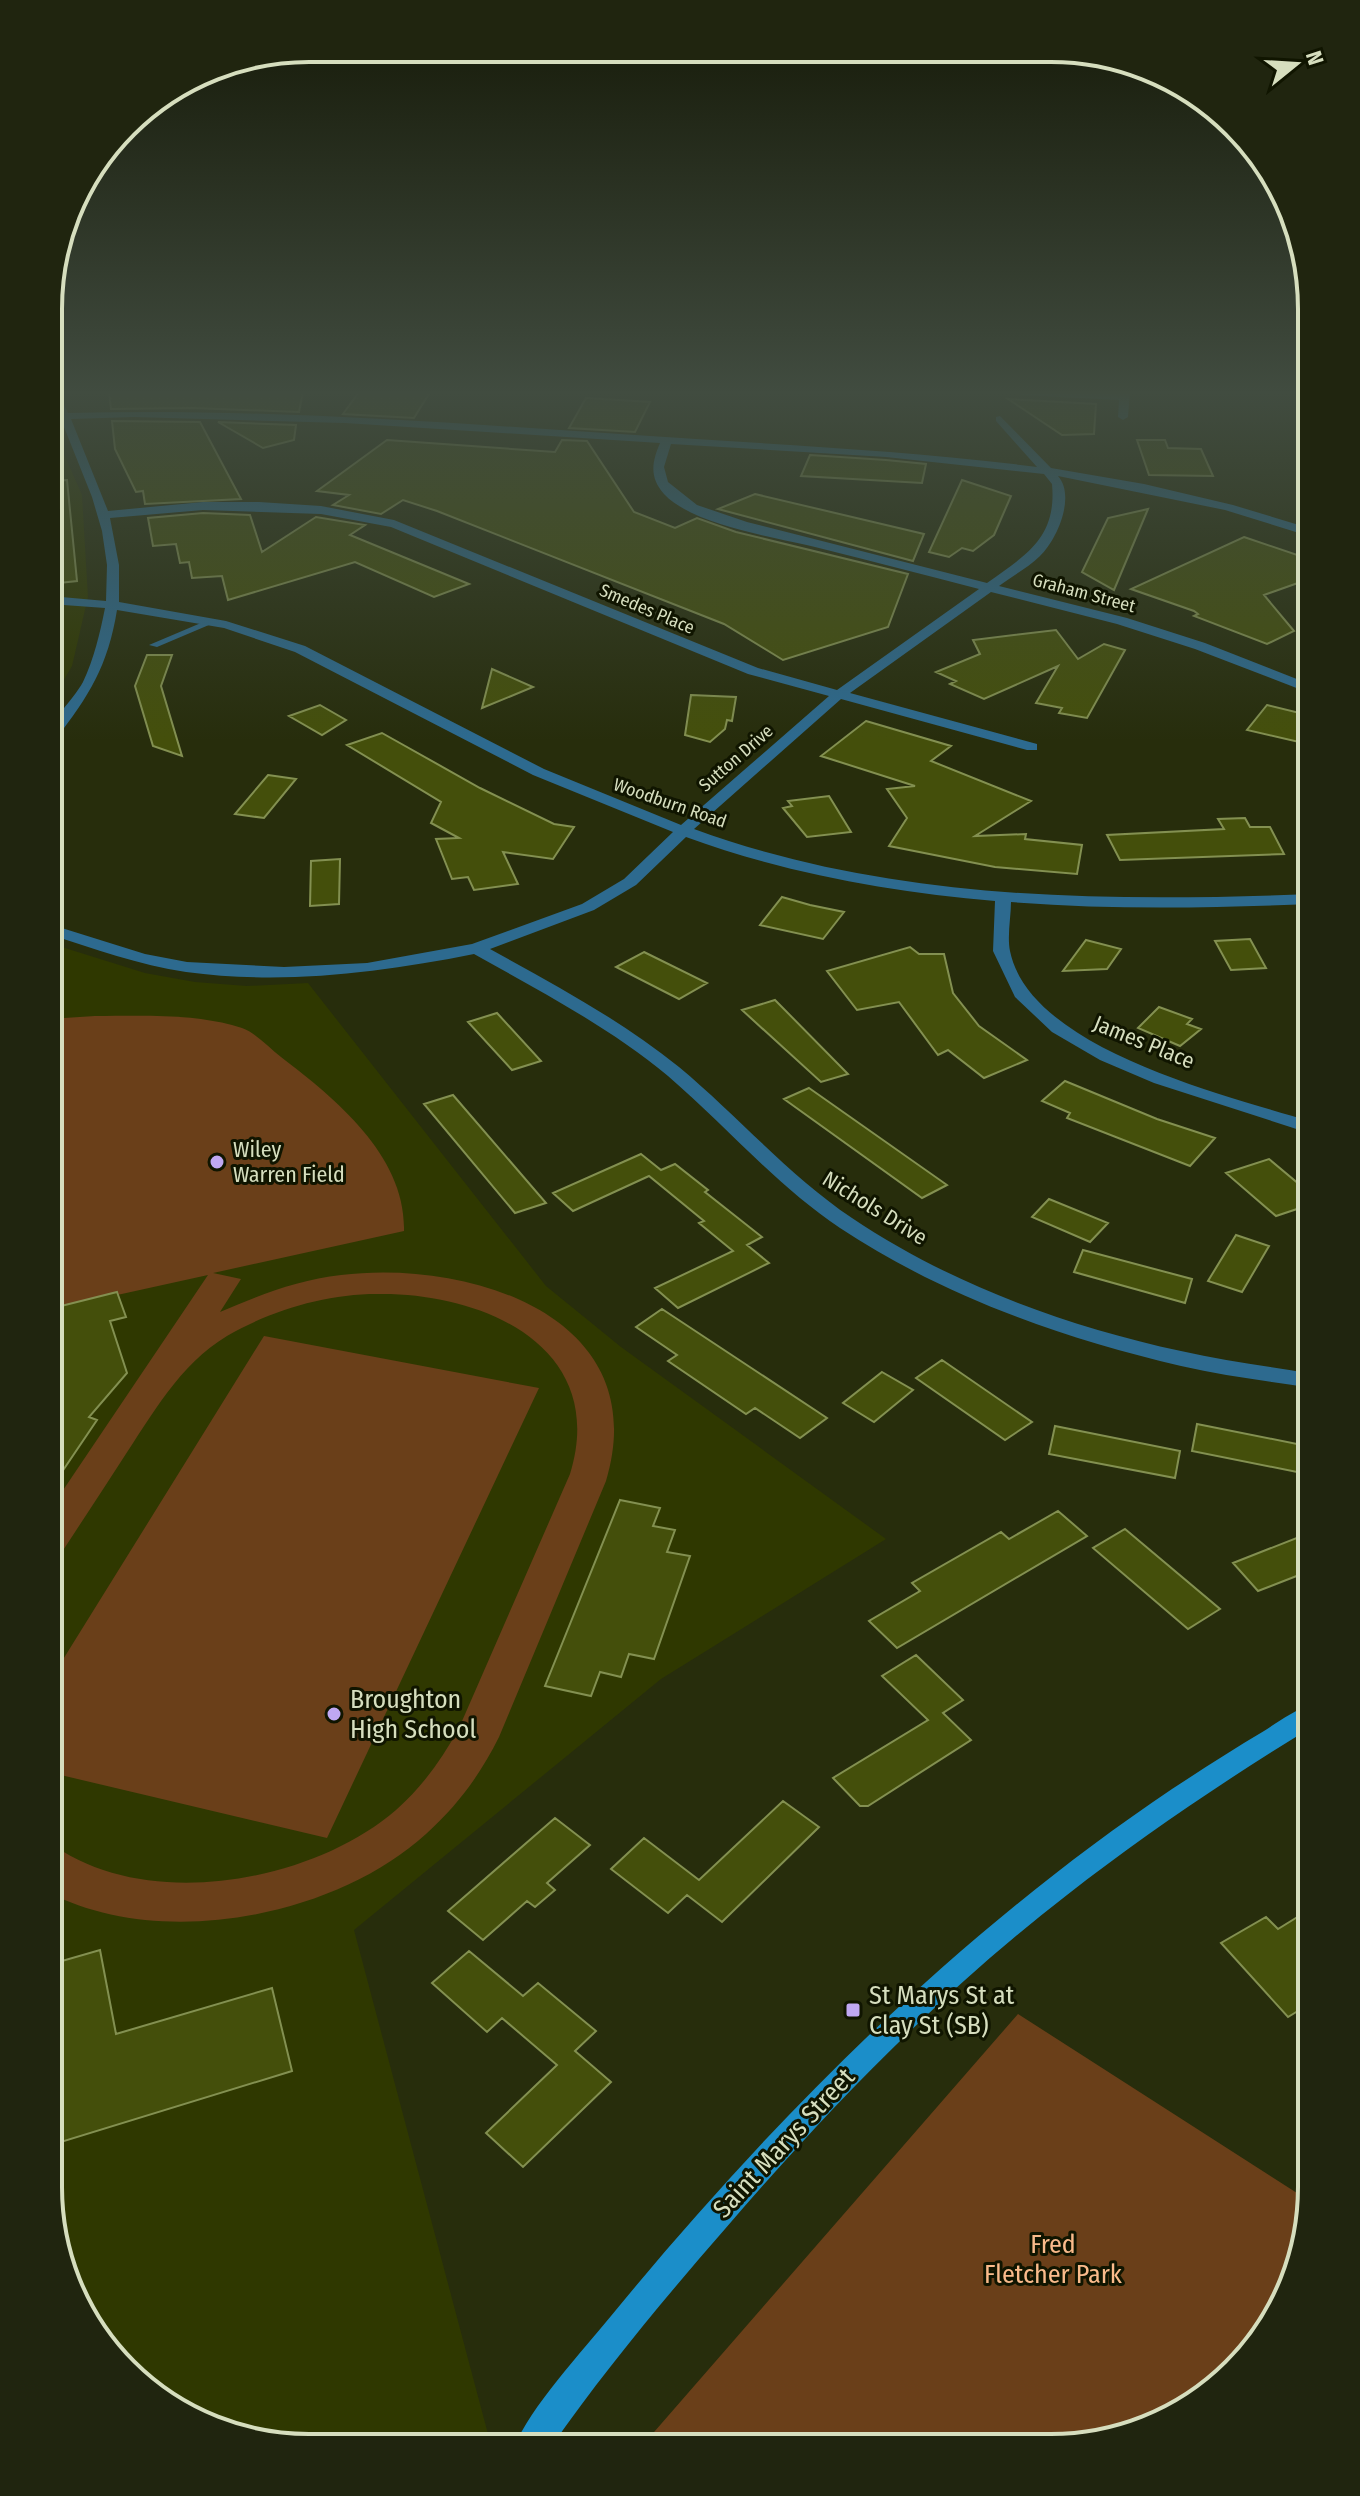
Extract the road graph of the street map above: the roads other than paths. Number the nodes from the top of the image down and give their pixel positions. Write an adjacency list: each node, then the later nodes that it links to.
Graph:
1 (103, 508): 7 (street)
2 (217, 508): 7 (street, Smedes Place)
3 (297, 508): 15 (street, Smedes Place)
4 (696, 508): 9 (street, Graham Street)
5 (1058, 508): 9 (street, Sutton Drive)
6 (1229, 508): 8 (street)
7 (106, 515): 11 (street)
8 (1298, 529)
9 (991, 588): 14 (street, Graham Street); 15 (street, Sutton Drive)
10 (62, 601): 11 (street, Woodburn Road)
11 (115, 603): 12 (street, Woodburn Road); 16 (street)
12 (211, 622): 13 (lane); 19 (street, Woodburn Road)
13 (154, 645)
14 (1298, 685)
15 (837, 696): 18 (street, Smedes Place); 19 (street, Sutton Drive)
16 (65, 717): 17 (street)
17 (62, 721)
18 (1032, 747)
19 (683, 831): 21 (street, Woodburn Road); 23 (street, Sutton Drive)
20 (1298, 899): 21 (street, Woodburn Road)
21 (1003, 900): 24 (street, James Place)
22 (62, 933): 23 (street, Sutton Drive)
23 (476, 948): 25 (street, Nichols Drive)
24 (1298, 1123)
25 (1297, 1378)
26 (1297, 1722): 27 (main road, Saint Marys Street)
27 (539, 2434)

